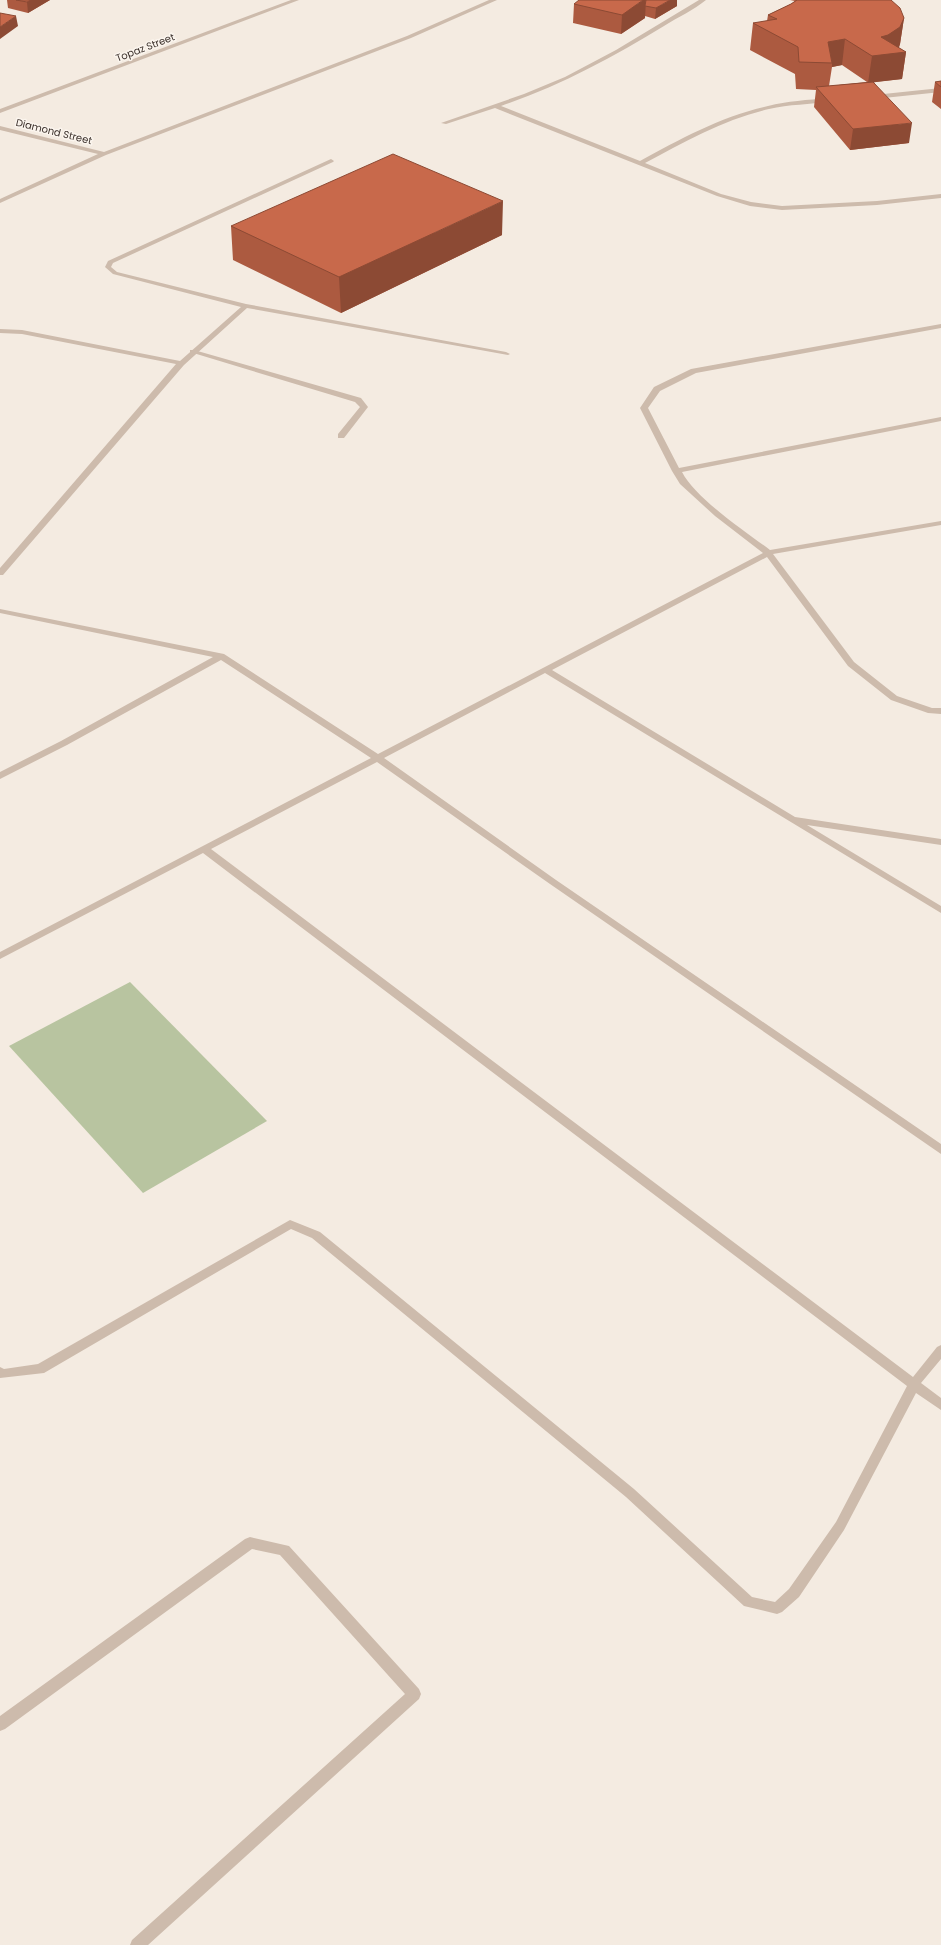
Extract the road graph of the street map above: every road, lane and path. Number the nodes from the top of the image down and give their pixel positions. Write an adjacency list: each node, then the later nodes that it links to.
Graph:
1 (296, 0): 8 (street, Topaz Street)
2 (494, 0): 11 (street)
3 (703, 0): 7 (street)
4 (941, 90): 5 (street)
5 (869, 97)
6 (838, 100): 13 (street)
7 (496, 107): 9 (street); 13 (street)
8 (0, 111)
9 (444, 123)
10 (0, 128): 11 (street, Diamond Street)
11 (104, 154): 15 (street)
12 (331, 161): 16 (street)
13 (641, 164): 14 (street)
14 (941, 196)
15 (0, 201)
16 (246, 306): 19 (street); 20 (street)
17 (941, 326): 24 (street)
18 (0, 332): 21 (street)
19 (192, 351): 21 (street); 23 (street)
20 (506, 354)
21 (181, 363): 27 (street)
22 (941, 419): 24 (street)
23 (342, 436)
24 (676, 471): 26 (street)
25 (941, 523): 26 (street)
26 (768, 553): 30 (street); 31 (street)
27 (0, 572)
28 (0, 611): 29 (street)
29 (221, 656): 32 (street); 33 (street)
30 (546, 670): 32 (street); 34 (street)
31 (941, 712)
32 (378, 758): 36 (street); 39 (street)
33 (0, 776)
34 (792, 820): 35 (street); 37 (street)
35 (941, 842)
36 (204, 850): 38 (street); 42 (street)
37 (941, 910)
38 (0, 956)
39 (941, 1150)
40 (941, 1350): 42 (street)
41 (0, 1372): 42 (street)
42 (914, 1384): 43 (street)
43 (941, 1405)
44 (0, 1724): 45 (street)
45 (137, 1945)

